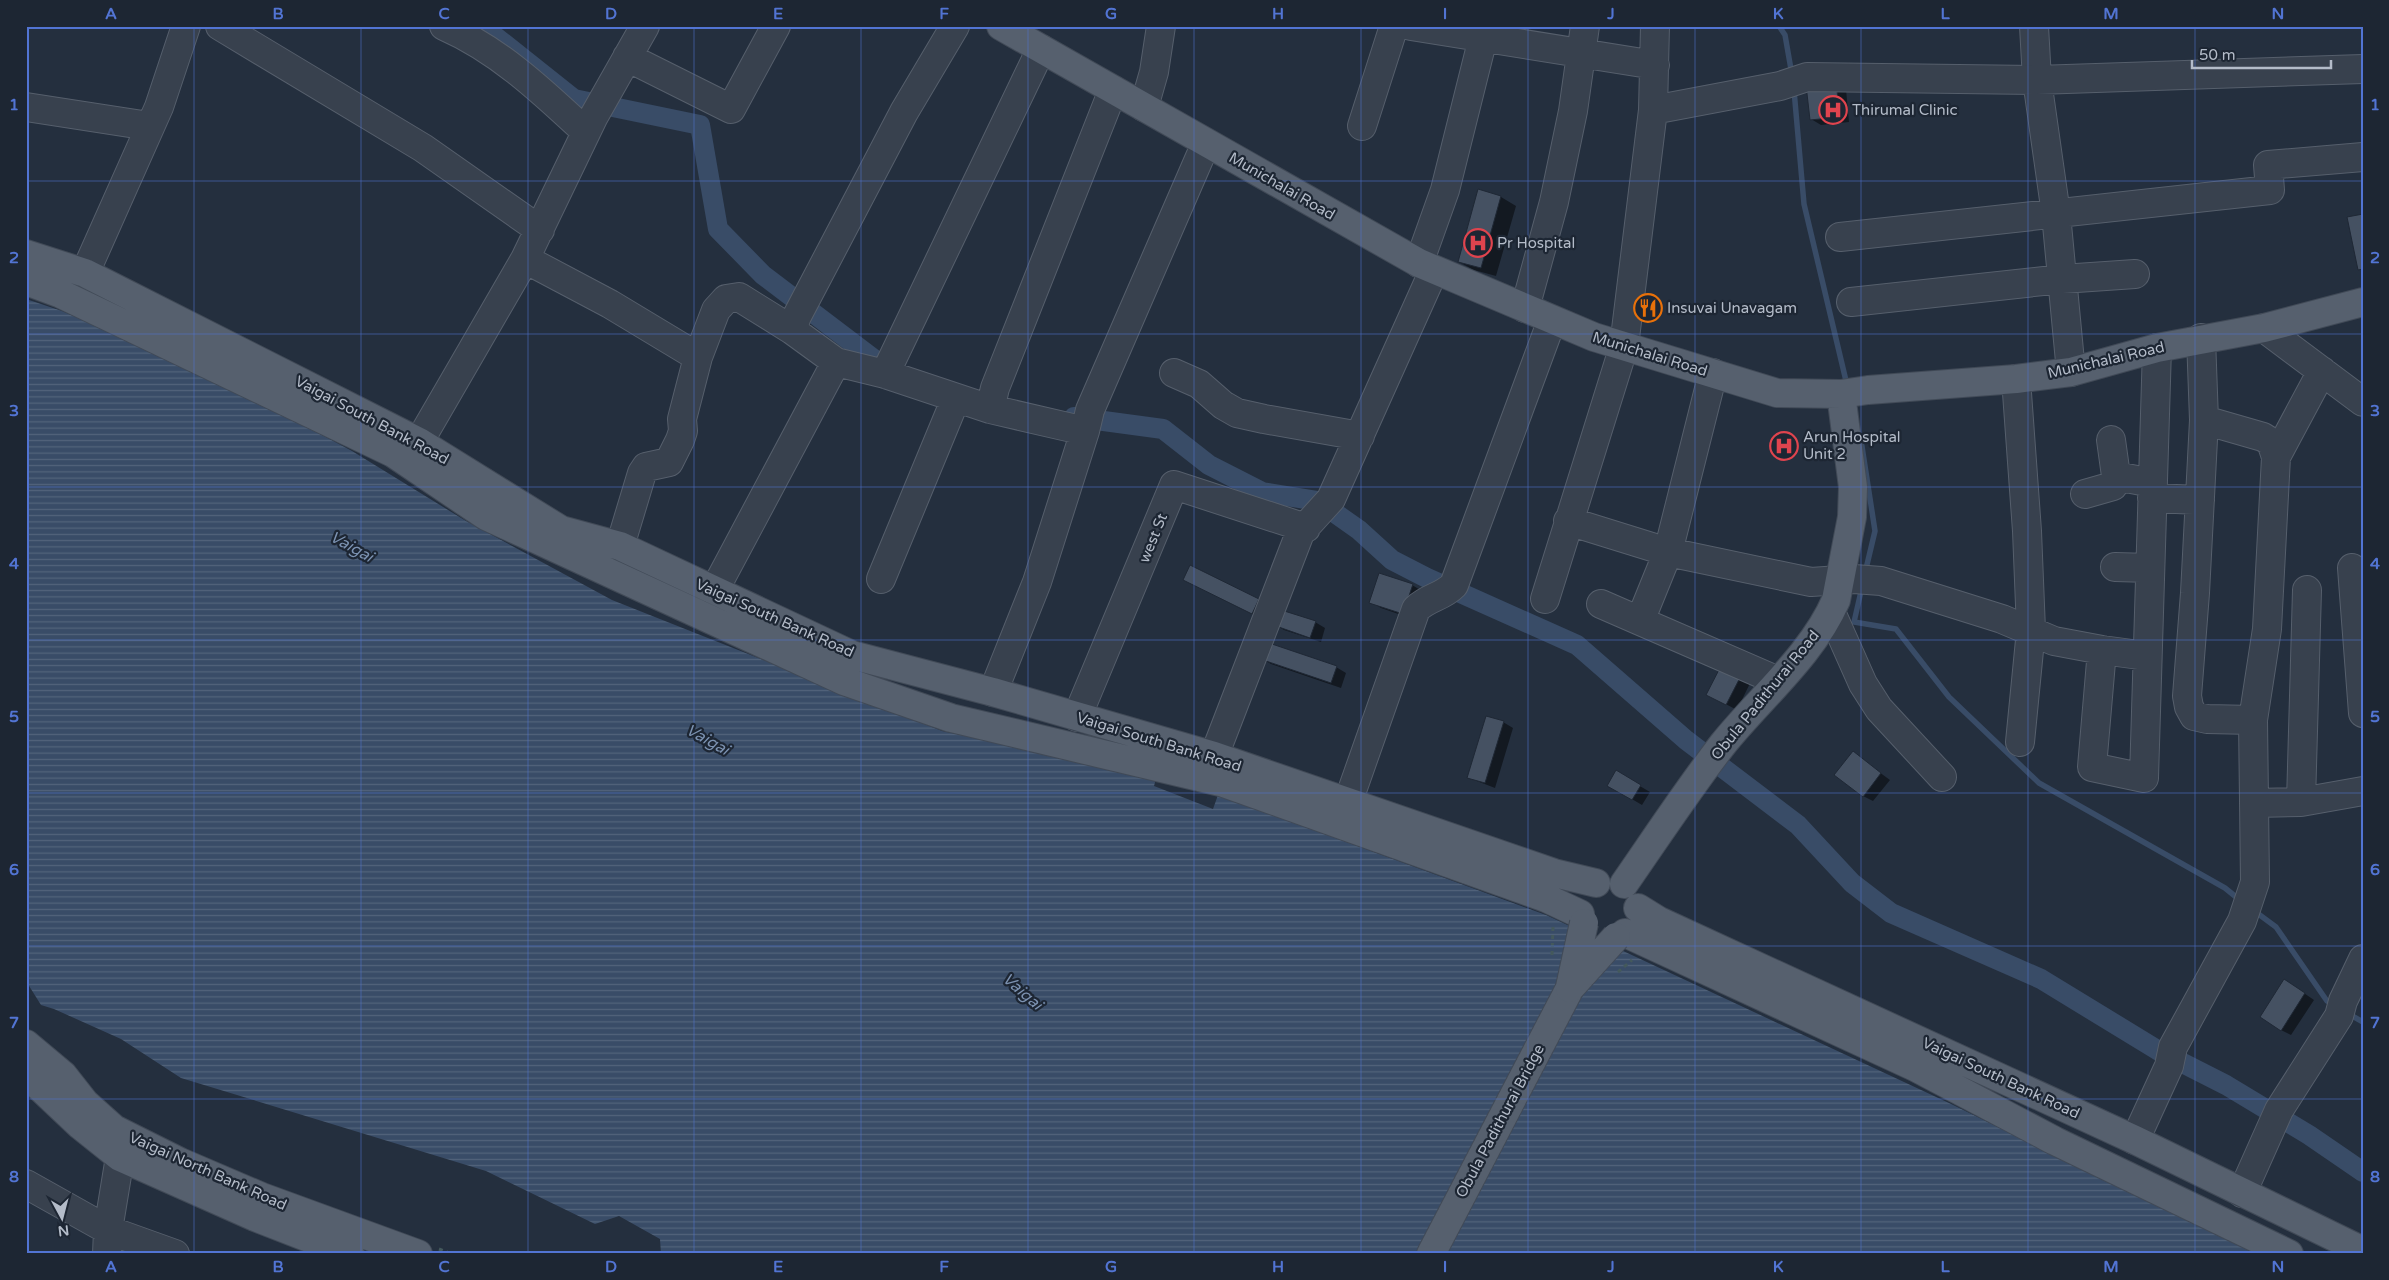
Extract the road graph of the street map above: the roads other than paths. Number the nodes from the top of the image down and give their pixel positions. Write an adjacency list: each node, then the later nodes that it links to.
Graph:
1 (186, 26): 25 (street)
2 (220, 26): 30 (street)
3 (444, 26): 24 (street)
4 (645, 26): 16 (street)
5 (776, 26): 16 (street)
6 (955, 26): 42 (street)
7 (1001, 26): 15 (main road, Munichalai Road)
8 (1161, 26): 22 (street)
9 (1394, 26): 26 (street)
10 (1411, 26): 13 (street)
11 (1656, 26): 17 (street)
12 (2034, 26): 19 (street)
13 (1485, 32): 14 (street); 34 (street)
14 (1583, 39): 17 (street); 41 (street)
15 (1041, 49): 20 (main road, Munichalai Road); 50 (street)
16 (627, 57): 24 (street)
17 (1656, 65): 23 (street)
18 (2363, 69): 19 (street)
19 (2037, 80): 23 (street); 29 (street)
20 (1113, 90): 22 (main road, Munichalai Road); 58 (street)
21 (26, 107): 25 (street)
22 (1144, 107): 27 (main road, Munichalai Road)
23 (1653, 110): 46 (street)
24 (596, 114): 30 (street)
25 (149, 126): 35 (street)
26 (1362, 126)
27 (1206, 143): 34 (main road, Munichalai Road); 61 (street)
28 (2363, 157): 29 (street)
29 (2056, 214): 31 (street); 37 (street)
30 (540, 230): 33 (street)
31 (1840, 237)
32 (26, 254): 35 (main road, Vaigai South Bank Road)
33 (525, 258): 48 (street); 64 (street)
34 (1427, 267): 41 (main road, Munichalai Road); 62 (street)
35 (84, 273): 64 (main road, Vaigai South Bank Road)
36 (2135, 274): 37 (street)
37 (2062, 279): 39 (street); 51 (street)
38 (26, 282): 107 (main road, Vaigai South Bank Road)
39 (1851, 302)
40 (2363, 302): 44 (main road, Munichalai Road)
41 (1525, 308): 43 (main road, Munichalai Road)
42 (799, 315): 48 (street); 49 (street)
43 (1552, 320): 46 (main road, Munichalai Road); 101 (street)
44 (2264, 328): 45 (main road, Munichalai Road); 52 (street)
45 (2202, 338): 47 (main road, Munichalai Road); 60 (street)
46 (1624, 346): 54 (main road, Munichalai Road); 71 (street)
47 (2157, 348): 51 (main road, Munichalai Road); 67 (street)
48 (698, 357): 72 (street)
49 (836, 362): 50 (street); 80 (street)
50 (889, 364): 57 (street)
51 (2071, 372): 55 (main road, Munichalai Road)
52 (2322, 372): 59 (street); 65 (street)
53 (1174, 373): 62 (street)
54 (1713, 373): 56 (main road, Munichalai Road); 73 (street)
55 (2016, 379): 56 (main road, Munichalai Road); 86 (street)
56 (1841, 394): 78 (main road, Obula Padithurai Road)
57 (956, 398): 58 (street); 77 (street)
58 (992, 399): 61 (street)
59 (2363, 402)
60 (2204, 420): 65 (street); 69 (street)
61 (1088, 421): 91 (street)
62 (1360, 436): 70 (street)
63 (2111, 440): 66 (street)
64 (419, 442): 72 (main road, Vaigai South Bank Road)
65 (2276, 456): 85 (street)
66 (2116, 476): 67 (street); 68 (street)
67 (2152, 490): 69 (street); 75 (street)
68 (2085, 494)
69 (2200, 500): 94 (street)
70 (1318, 514): 95 (street, west St); 98 (street)
71 (1568, 521): 73 (street); 81 (street)
72 (620, 546): 80 (main road, Vaigai South Bank Road)
73 (1668, 552): 78 (street); 84 (street)
74 (2115, 567): 75 (street)
75 (2150, 568): 89 (street)
76 (2352, 568): 93 (street)
77 (881, 579)
78 (1847, 579): 83 (main road, Obula Padithurai Road); 86 (street)
79 (2308, 590): 87 (street)
80 (714, 591): 91 (main road, Vaigai South Bank Road)
81 (1545, 599)
82 (1601, 604): 84 (street)
83 (1831, 612): 90 (main road, Obula Padithurai Road); 99 (street)
84 (1640, 621): 90 (street)
85 (2267, 629): 87 (street); 96 (street)
86 (2031, 630): 88 (street); 97 (street)
87 (2305, 634): 102 (street)
88 (2102, 650): 89 (street); 92 (street)
89 (2147, 656): 92 (street)
90 (1778, 681): 105 (main road, Obula Padithurai Road)
91 (993, 692): 95 (main road, Vaigai South Bank Road)
92 (2146, 712): 94 (street)
93 (2363, 713)
94 (2194, 716): 96 (street)
95 (1077, 717): 98 (main road, Vaigai South Bank Road)
96 (2253, 720): 103 (street)
97 (2020, 742)
98 (1214, 756): 101 (main road, Vaigai South Bank Road)
99 (1942, 778)
100 (2363, 791): 102 (street)
101 (1348, 802): 104 (main road, Vaigai South Bank Road)
102 (2301, 802): 103 (street)
103 (2255, 803): 113 (street)
104 (1596, 883): 105 (main road); 107 (main road)
105 (1624, 884): 106 (main road)
106 (1638, 908): 108 (main road); 113 (main road, Vaigai South Bank Road)
107 (1582, 919): 108 (main road); 110 (main road, Obula Padithurai Bridge, bridge)
108 (1621, 935): 110 (main road, Obula Padithurai Bridge, bridge); 123 (main road, Vaigai South Bank Road)
109 (2363, 959): 116 (street)
110 (1570, 988): 122 (main road, Obula Padithurai Bridge)
111 (26, 1044): 121 (main road, Vaigai North Bank Road)
112 (26, 1074): 114 (main road, Vaigai North Bank Road)
113 (2135, 1140): 116 (main road, Vaigai South Bank Road)
114 (120, 1157): 117 (street); 120 (main road, Vaigai North Bank Road)
115 (26, 1184): 117 (street)
116 (2242, 1193): 118 (main road, Vaigai South Bank Road)
117 (107, 1242): 119 (street)
118 (2363, 1251)
119 (175, 1254)
120 (350, 1254)
121 (418, 1254)
122 (1431, 1254)
123 (2289, 1254)

